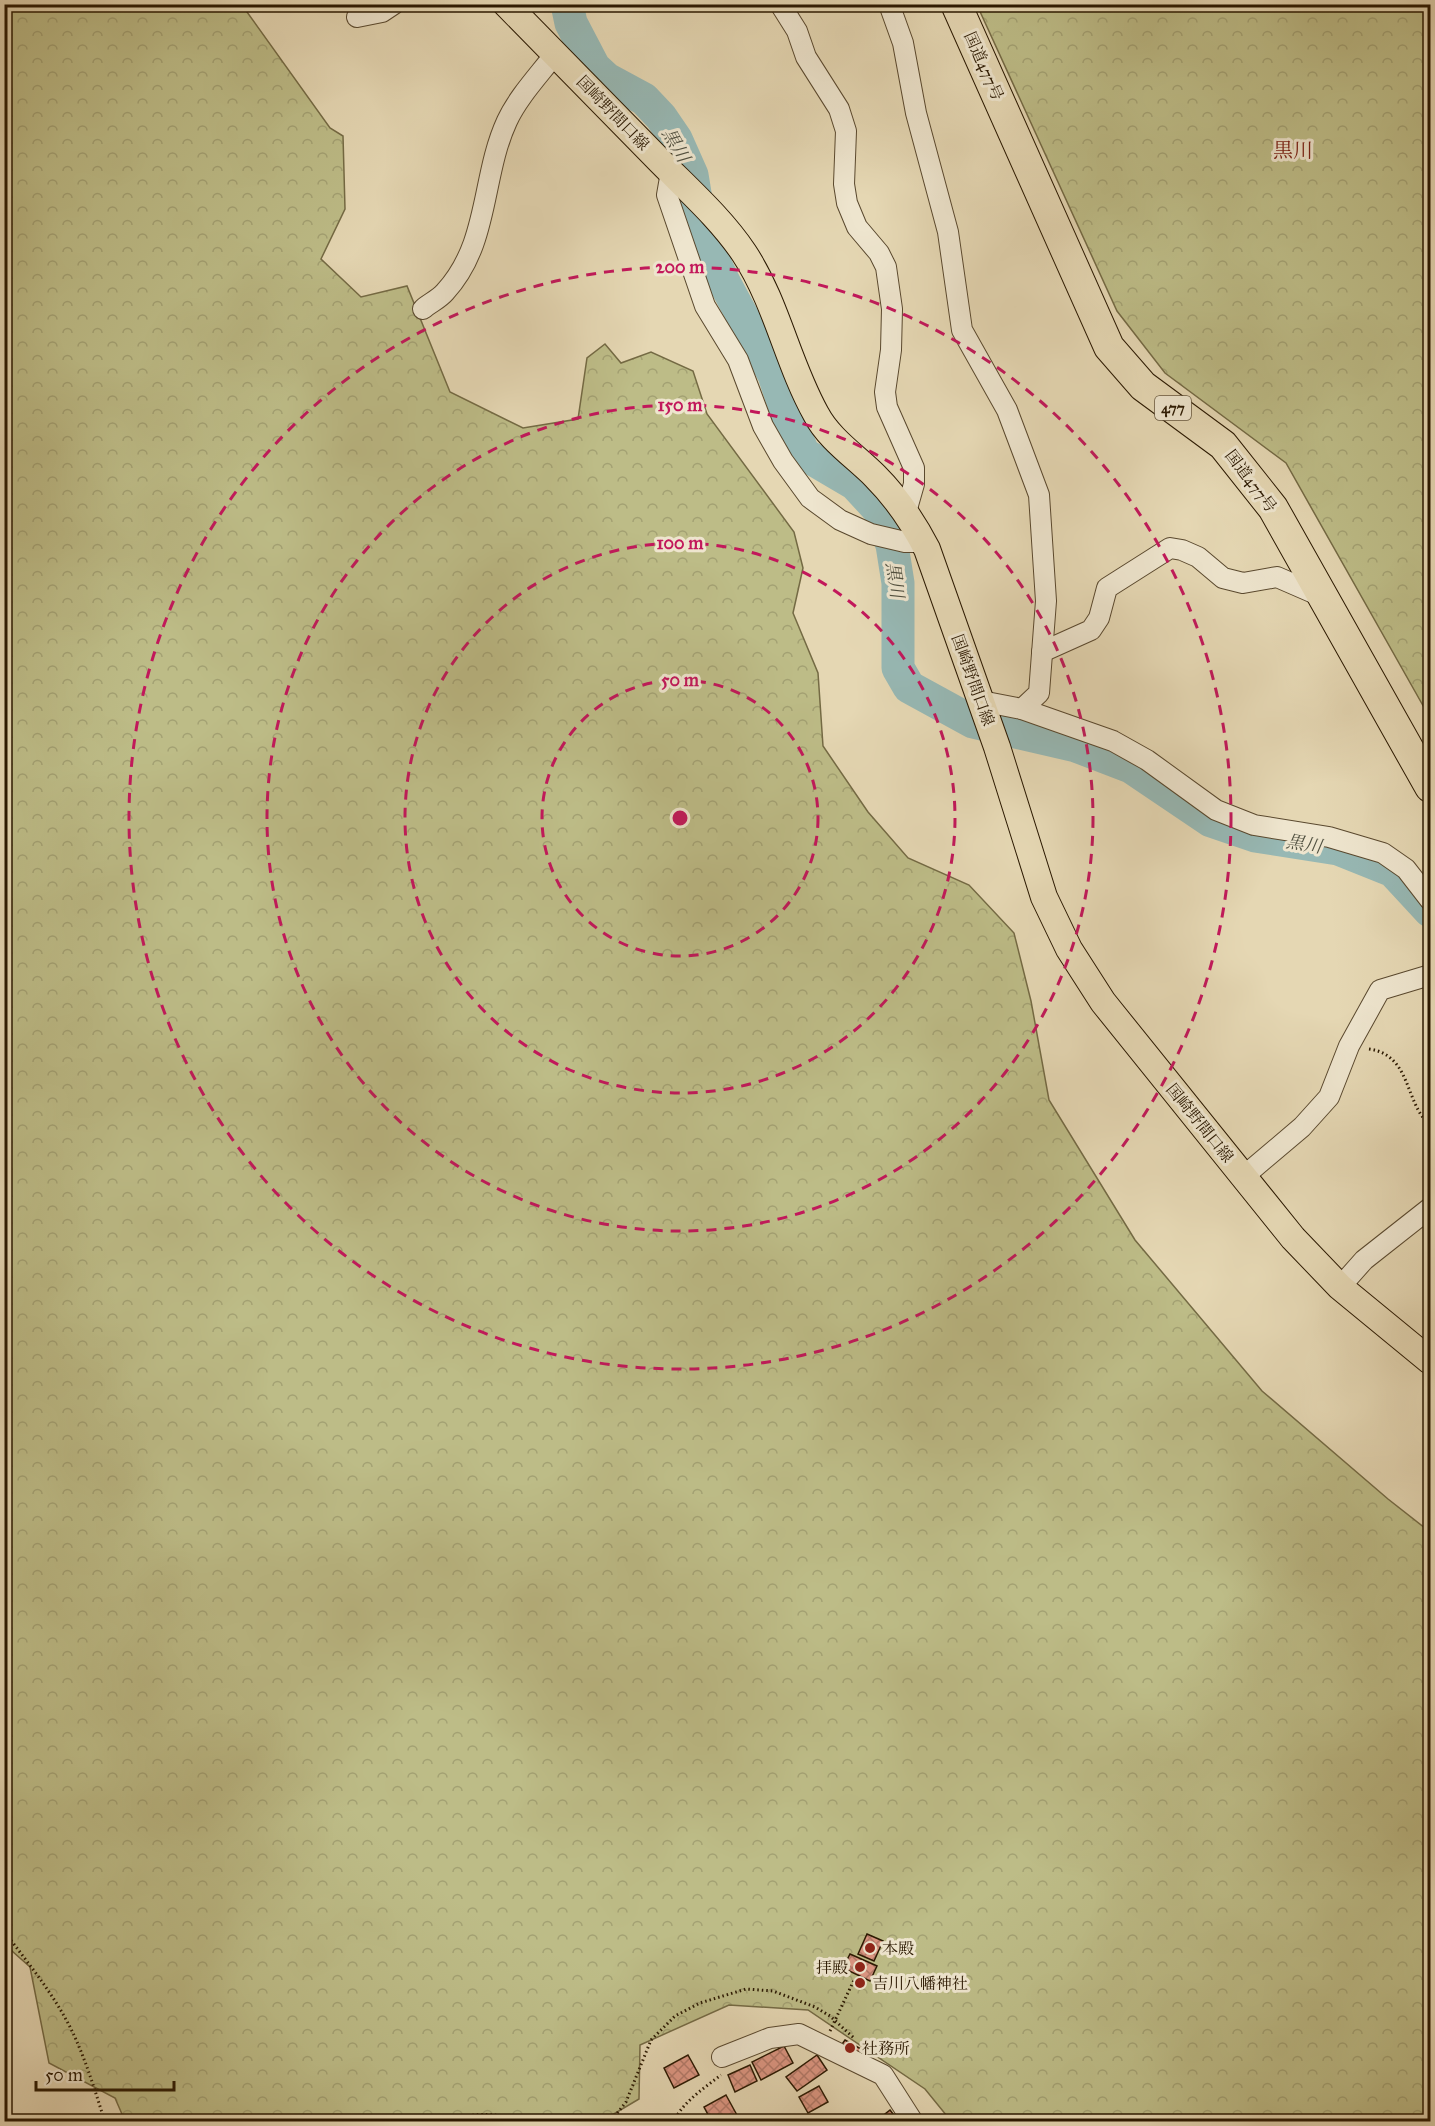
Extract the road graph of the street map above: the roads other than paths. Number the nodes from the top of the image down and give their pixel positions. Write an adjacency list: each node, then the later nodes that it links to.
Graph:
1 (394, 4): 6 (street)
2 (506, 4): 7 (main road, 国崎野間口線)
3 (780, 4): 10 (street)
4 (889, 4): 13 (street)
5 (956, 4): 12 (highway, 国道477号 / 477)
6 (357, 17)
7 (555, 54): 8 (main road, 国崎野間口線); 9 (street)
8 (671, 172): 10 (main road, 国崎野間口線); 11 (street)
9 (423, 309)
10 (906, 512): 11 (main road, 国崎野間口線)
11 (914, 542): 14 (main road, 国崎野間口線)
12 (1323, 597): 13 (street); 16 (highway, 国道477号 / 477)
13 (1042, 652): 15 (street)
14 (983, 708): 15 (street); 19 (main road, 国崎野間口線)
15 (1022, 709): 17 (street)
16 (1431, 787)
17 (1431, 900)
18 (1431, 975): 19 (street)
19 (1243, 1176): 21 (main road, 国崎野間口線)
20 (1431, 1208): 21 (street)
21 (1340, 1287): 22 (main road, 国崎野間口線)
22 (1431, 1361)
23 (722, 2057): 24 (street)
24 (914, 2121)

